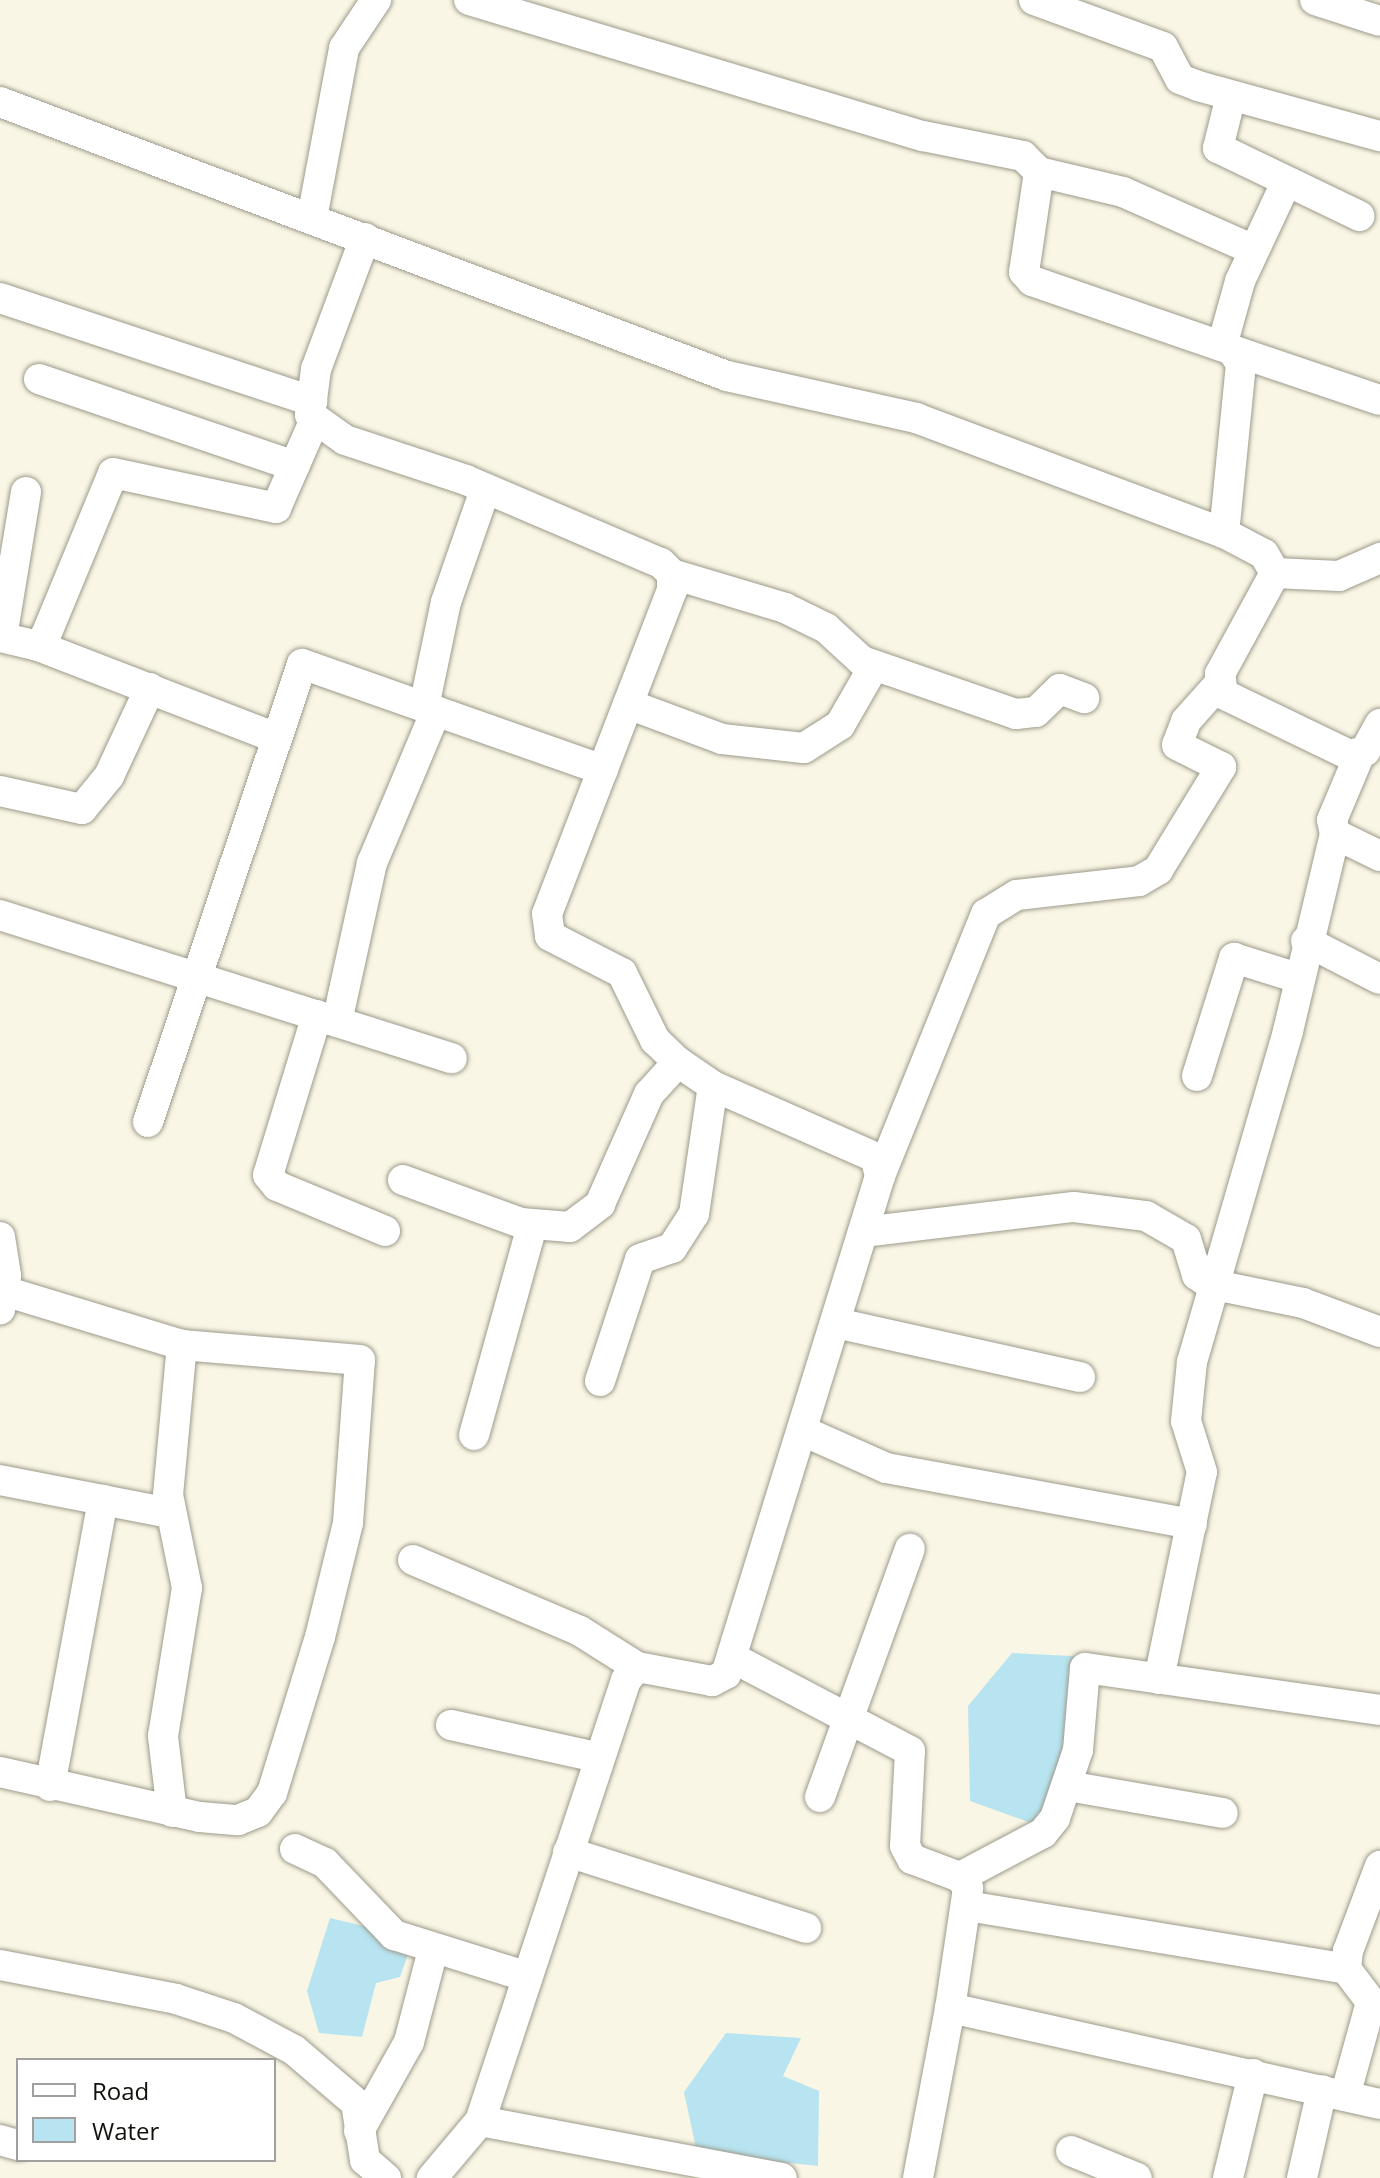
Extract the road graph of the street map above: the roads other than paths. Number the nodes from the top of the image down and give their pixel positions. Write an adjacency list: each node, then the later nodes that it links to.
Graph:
1 (376, 0): 12 (street)
2 (469, 0): 9 (street)
3 (1315, 0): 5 (street)
4 (1037, 1): 6 (street)
5 (1380, 21)
6 (1231, 96): 8 (street); 10 (street)
7 (0, 102): 12 (street)
8 (1380, 136)
9 (1039, 172): 14 (street); 16 (street)
10 (1286, 183): 11 (street); 14 (street)
11 (1359, 216)
12 (312, 218): 13 (street)
13 (365, 238): 19 (street); 23 (street)
14 (1254, 250): 16 (street)
15 (0, 298): 19 (street)
16 (1227, 348): 18 (street); 23 (street)
17 (39, 379): 20 (street)
18 (1380, 400)
19 (313, 410): 20 (street); 21 (street)
20 (295, 466): 28 (street)
21 (485, 490): 26 (street); 34 (street)
22 (26, 492): 27 (street)
23 (1224, 533): 25 (street)
24 (1380, 558): 25 (street)
25 (1275, 573): 30 (street)
26 (672, 574): 29 (street); 33 (street)
27 (1, 637): 28 (street)
28 (38, 646): 31 (street)
29 (874, 666): 32 (street); 33 (street)
30 (1218, 685): 37 (street); 53 (street)
31 (150, 688): 36 (street); 39 (street)
32 (1084, 698)
33 (628, 704): 38 (street)
34 (430, 709): 36 (street); 38 (street); 47 (street)
35 (1380, 724): 37 (street)
36 (276, 738): 44 (street)
37 (1359, 756): 40 (street)
38 (603, 770): 49 (street)
39 (0, 791)
40 (1335, 834): 41 (street); 43 (street)
41 (1380, 856)
42 (0, 915): 44 (street)
43 (1306, 941): 45 (street); 46 (street)
44 (197, 977): 47 (street); 52 (street)
45 (1298, 978): 50 (street); 59 (street)
46 (1380, 979)
47 (327, 1018): 48 (street); 56 (street)
48 (452, 1058)
49 (678, 1062): 51 (street); 55 (street)
50 (1197, 1076)
51 (713, 1086): 53 (street); 65 (street)
52 (148, 1122)
53 (880, 1176): 57 (street)
54 (403, 1180): 55 (street)
55 (532, 1226): 67 (street)
56 (385, 1231)
57 (863, 1232): 59 (street); 61 (street)
58 (0, 1237): 60 (street)
59 (1210, 1284): 62 (street); 71 (street)
60 (2, 1301): 63 (street)
61 (836, 1323): 64 (street); 66 (street)
62 (1380, 1332)
63 (182, 1345): 70 (street); 85 (street)
64 (1080, 1377)
65 (600, 1381)
66 (803, 1431): 71 (street); 74 (street)
67 (474, 1435)
68 (0, 1480): 69 (street)
69 (103, 1500): 70 (street); 82 (street)
70 (169, 1513): 85 (street)
71 (1192, 1524): 76 (street)
72 (910, 1549): 78 (street)
73 (413, 1560): 75 (street)
74 (733, 1658): 75 (street); 78 (street)
75 (637, 1667): 80 (street)
76 (1159, 1679): 77 (street); 83 (street)
77 (1380, 1710)
78 (847, 1717): 84 (street); 90 (street)
79 (451, 1725): 80 (street)
80 (596, 1757): 88 (street)
81 (0, 1772): 82 (street)
82 (50, 1786): 85 (street)
83 (1068, 1786): 86 (street); 90 (street)
84 (820, 1797)
85 (172, 1812)
86 (1223, 1813)
87 (295, 1849): 92 (street)
88 (568, 1852): 91 (street); 95 (street)
89 (1380, 1866): 94 (street)
90 (963, 1891): 94 (street); 96 (street)
91 (806, 1928)
92 (433, 1950): 95 (street); 101 (street)
93 (0, 1965): 101 (street)
94 (1346, 1969): 98 (street)
95 (528, 1977): 100 (street)
96 (950, 2008): 97 (street); 107 (street)
97 (1253, 2074): 98 (street); 109 (street)
98 (1333, 2093): 99 (street); 110 (street)
99 (1380, 2104)
100 (480, 2121): 103 (street); 105 (street)
101 (359, 2131): 104 (street)
102 (1071, 2151): 108 (street)
103 (635, 2165): 106 (street)
104 (386, 2178)
105 (432, 2178)
106 (782, 2178)
107 (918, 2178)
108 (1137, 2178)
109 (1228, 2178)
110 (1302, 2178)

